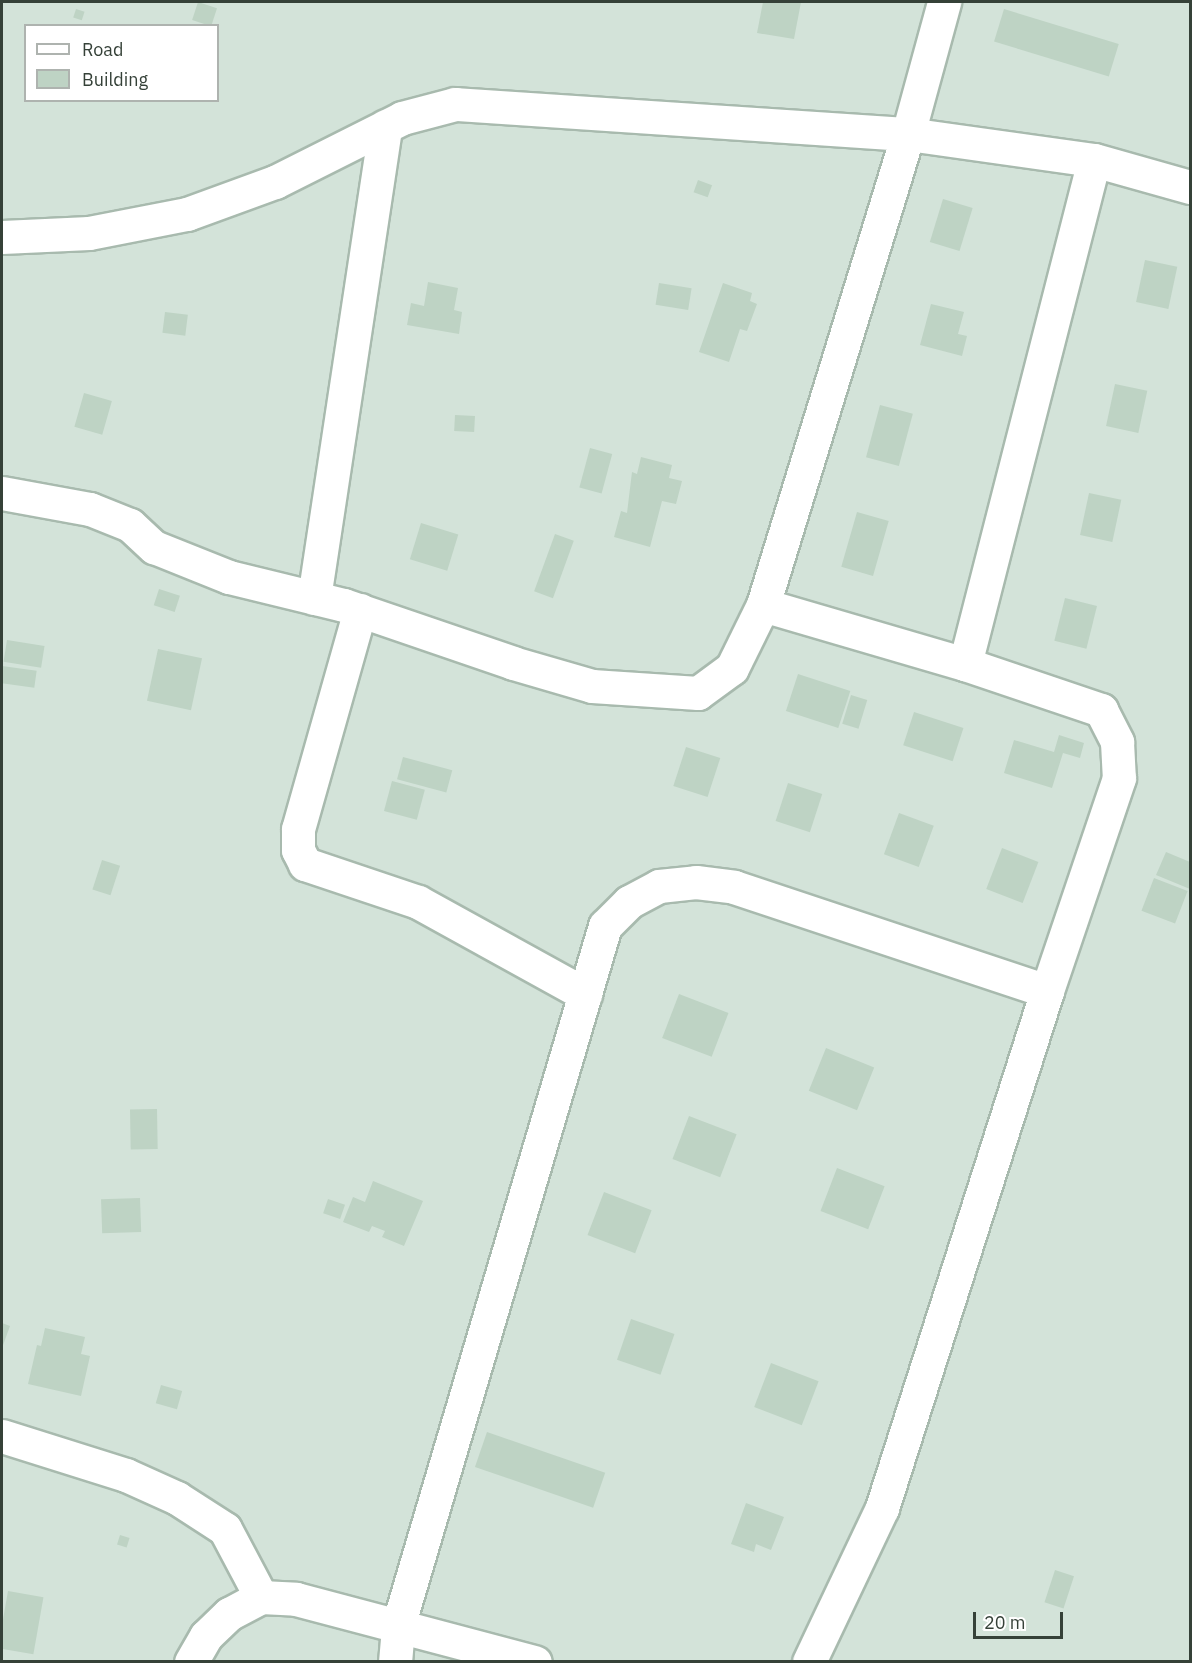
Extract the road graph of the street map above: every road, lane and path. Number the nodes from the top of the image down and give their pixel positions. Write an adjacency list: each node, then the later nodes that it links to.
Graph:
1 (944, 2): 3 (street)
2 (385, 126): 3 (street); 6 (street); 8 (street)
3 (908, 134): 4 (street); 9 (street)
4 (1094, 160): 5 (street); 11 (street)
5 (1191, 187)
6 (2, 237)
7 (2, 493): 8 (street)
8 (314, 597): 10 (street)
9 (763, 605): 10 (street); 11 (street)
10 (360, 610): 13 (street)
11 (965, 664): 12 (street)
12 (1047, 992): 13 (street); 20 (street)
13 (585, 994): 16 (street)
14 (2, 1436): 15 (street)
15 (261, 1597): 16 (street); 17 (street)
16 (399, 1626): 18 (street); 19 (street)
17 (191, 1662)
18 (395, 1662)
19 (535, 1662)
20 (808, 1662)

